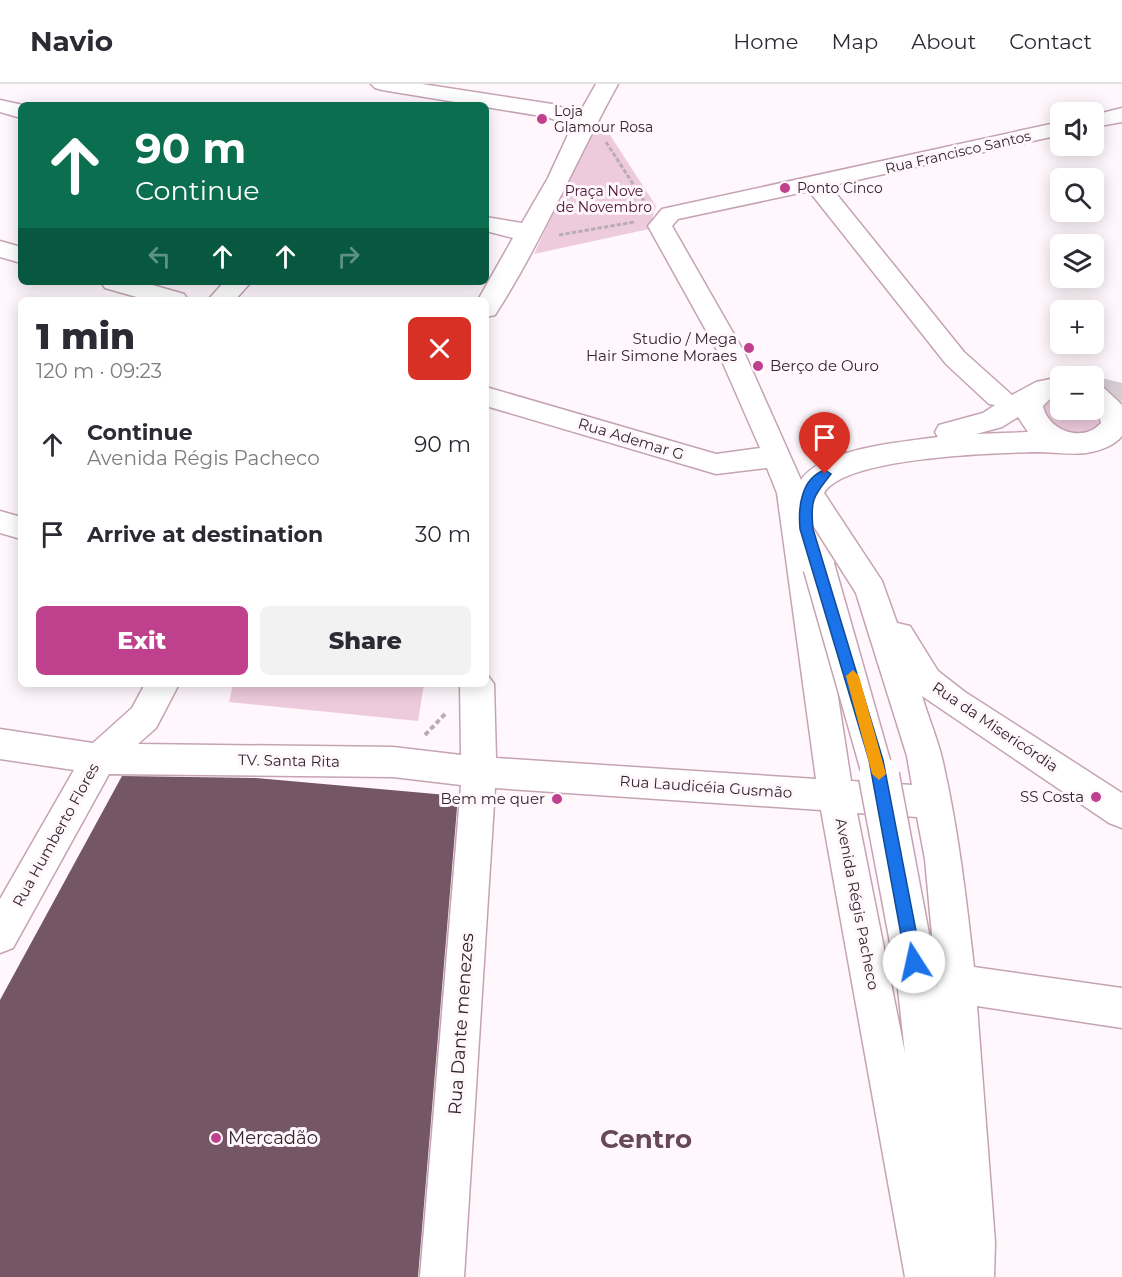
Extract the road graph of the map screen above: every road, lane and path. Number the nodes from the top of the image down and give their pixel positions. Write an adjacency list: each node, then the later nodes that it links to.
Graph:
1 (382, 84): 7 (street)
2 (607, 84): 7 (street)
3 (0, 106): 4 (street)
4 (18, 110)
5 (1122, 115): 6 (street)
6 (1104, 119)
7 (587, 121): 11 (path); 12 (street)
8 (1050, 131): 9 (street, Rua Francisco Santos)
9 (815, 183): 11 (street, Rua Francisco Santos); 22 (street)
10 (490, 225): 12 (street)
11 (663, 228): 12 (path); 26 (street)
12 (526, 235): 19 (street)
13 (0, 249): 14 (street)
14 (18, 254)
15 (124, 285): 17 (street)
16 (235, 285): 18 (street)
17 (166, 297)
18 (224, 297)
19 (489, 303)
20 (1048, 390): 24 (street); 27 (street)
21 (489, 397): 26 (street, Rua Ademar G)
22 (999, 397)
23 (1104, 404): 24 (street)
24 (1080, 443): 25 (street); 27 (street)
25 (1122, 444)
26 (778, 456): 27 (street)
27 (809, 487): 30 (street); 38 (street, Avenida Régis Pacheco); 46 (street, bridge)
28 (0, 522): 29 (street)
29 (18, 527)
30 (872, 590): 39 (street); 40 (street, Rua da Misericórdia)
31 (160, 687): 35 (street, Rua Humberto Flores)
32 (475, 687): 36 (path)
33 (477, 687): 37 (street, Rua Dante menezes)
34 (0, 744): 35 (street)
35 (99, 759): 36 (street, TV. Santa Rita); 41 (street, Rua Humberto Flores)
36 (393, 762): 37 (street, TV. Santa Rita)
37 (479, 772): 38 (street, Rua Laudicéia Gusmão); 44 (street, Rua Dante menezes)
38 (836, 796): 39 (street, Rua Laudicéia Gusmão); 45 (street, Avenida Régis Pacheco)
39 (933, 802): 42 (street)
40 (1122, 812)
41 (0, 935)
42 (956, 984): 43 (street); 47 (street)
43 (1122, 1008)
44 (442, 1277)
45 (927, 1277)
46 (952, 1277)
47 (972, 1277)

